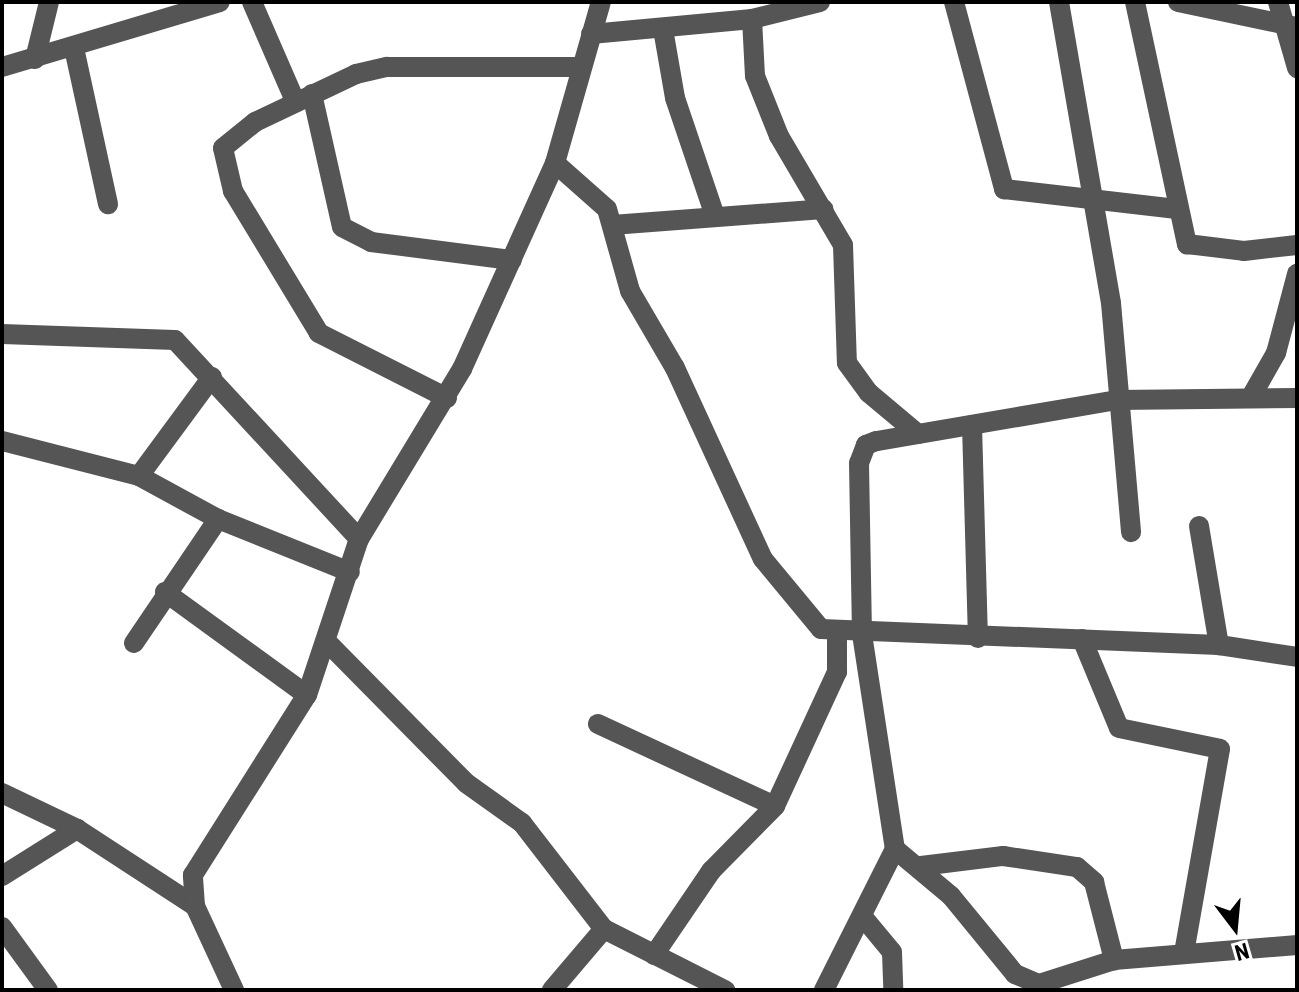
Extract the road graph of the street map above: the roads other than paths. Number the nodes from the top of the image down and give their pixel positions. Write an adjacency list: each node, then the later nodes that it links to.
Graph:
1 (49, 2): 16 (street)
2 (220, 2): 15 (street)
3 (252, 2): 20 (street)
4 (601, 2): 14 (street)
5 (820, 2): 11 (street)
6 (954, 2): 22 (street)
7 (1059, 2): 22 (street)
8 (1135, 2): 25 (street)
9 (1178, 2): 12 (street)
10 (1278, 2): 12 (street)
11 (752, 19): 13 (street); 24 (street)
12 (1290, 26): 19 (street)
13 (663, 29): 14 (street); 26 (street)
14 (591, 34): 18 (street)
15 (74, 48): 16 (street); 23 (street)
16 (35, 59): 17 (street)
17 (2, 67)
18 (581, 67): 20 (street); 21 (street)
19 (1297, 68)
20 (303, 98): 29 (street); 34 (street)
21 (555, 163): 27 (street); 29 (street)
22 (1091, 195): 25 (street); 36 (street)
23 (108, 204)
24 (823, 209): 26 (street); 38 (street)
25 (1177, 209): 28 (street)
26 (715, 216): 27 (street)
27 (612, 225): 47 (street)
28 (1297, 245)
29 (512, 260): 34 (street)
30 (1297, 274): 33 (street)
31 (3, 332): 32 (street)
32 (212, 377): 40 (street); 44 (street)
33 (1251, 397): 35 (street); 36 (street)
34 (447, 398): 44 (street)
35 (1297, 398)
36 (1117, 400): 37 (street); 43 (street)
37 (972, 425): 38 (street); 49 (street)
38 (918, 434): 48 (street)
39 (2, 441): 40 (street)
40 (139, 476): 41 (street)
41 (218, 519): 45 (street); 46 (street)
42 (1199, 526): 53 (street)
43 (1131, 532)
44 (359, 539): 45 (street)
45 (350, 572): 52 (street)
46 (165, 592): 51 (street); 55 (street)
47 (837, 634): 48 (street); 58 (street)
48 (862, 634): 49 (street); 60 (street)
49 (978, 638): 50 (street)
50 (1082, 639): 53 (street); 68 (street)
51 (134, 643)
52 (329, 644): 55 (street); 66 (street)
53 (1219, 645): 54 (street)
54 (1297, 657)
55 (307, 695): 63 (street)
56 (598, 724): 58 (street)
57 (2, 793): 59 (street)
58 (775, 806): 69 (street)
59 (77, 829): 62 (street); 63 (street)
60 (895, 849): 61 (street); 64 (street)
61 (921, 866): 70 (street); 71 (street)
62 (2, 876)
63 (195, 906): 73 (street)
64 (863, 917): 76 (street); 77 (street)
65 (2, 927): 72 (street)
66 (604, 929): 69 (street); 74 (street)
67 (1297, 945): 68 (street)
68 (1184, 953): 70 (street)
69 (654, 955): 75 (street)
70 (1114, 960): 71 (street)
71 (1040, 987)
72 (48, 990)
73 (234, 990)
74 (552, 990)
75 (725, 990)
76 (824, 990)
77 (893, 990)

